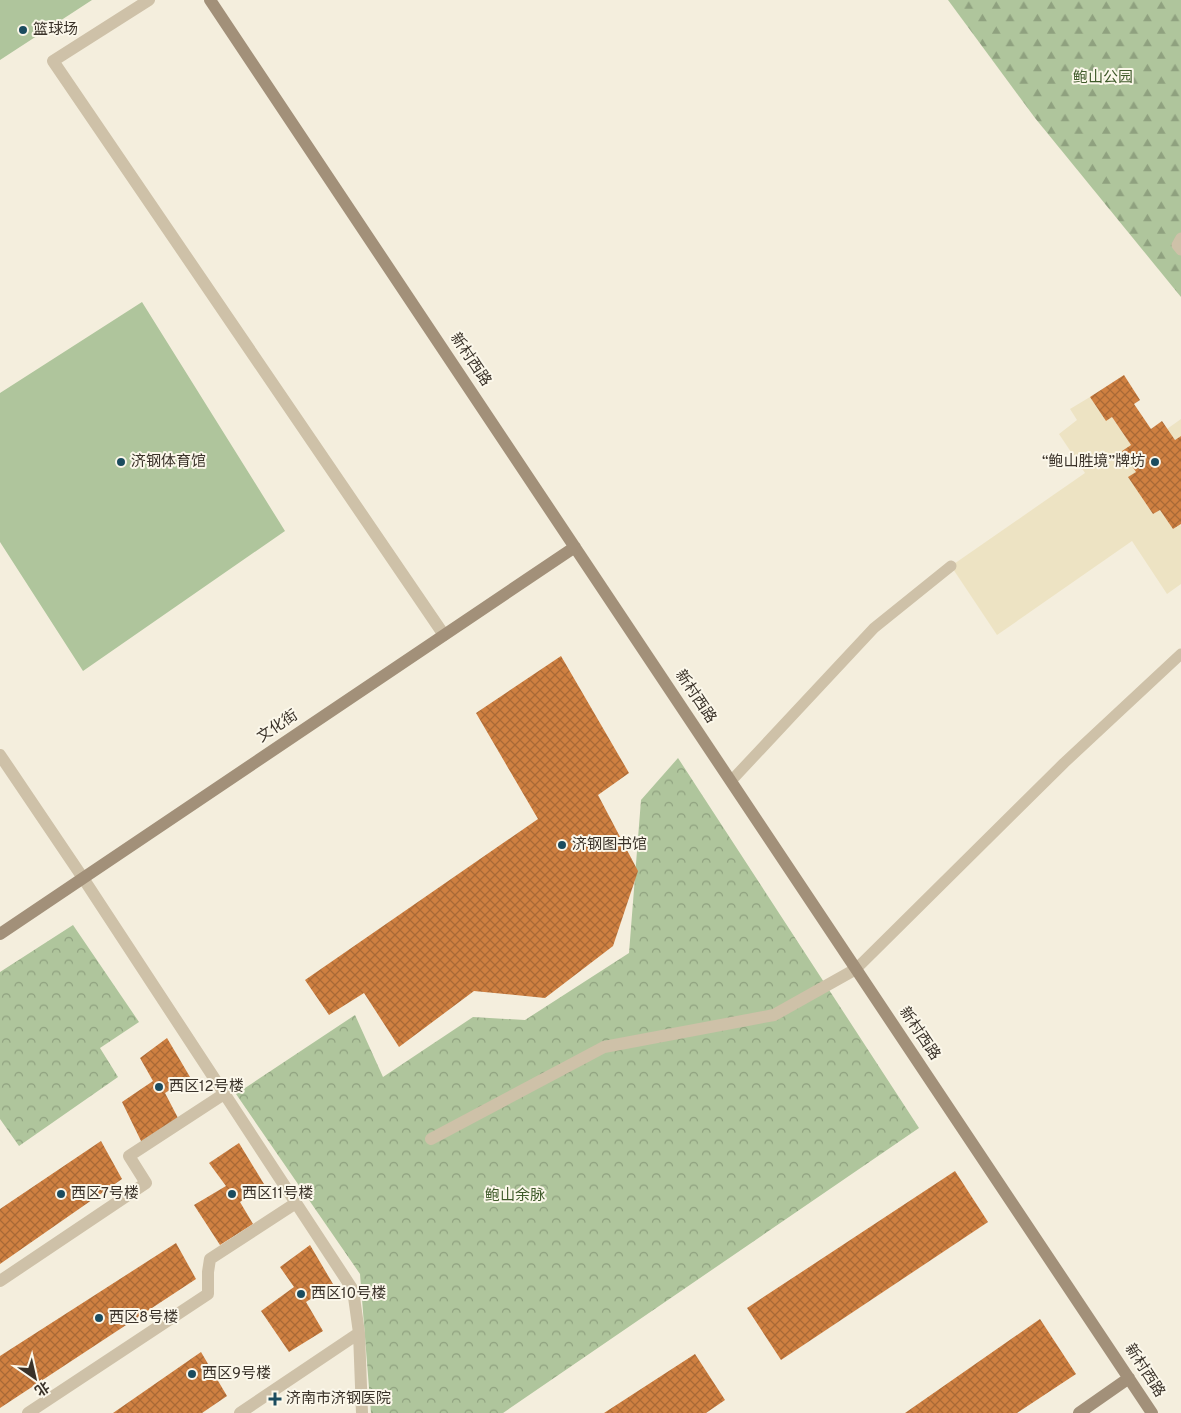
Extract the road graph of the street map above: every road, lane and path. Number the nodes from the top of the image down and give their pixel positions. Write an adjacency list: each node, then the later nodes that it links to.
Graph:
1 (149, 0): 7 (street)
2 (210, 0): 5 (street, 新村西路)
3 (1181, 238): 4 (lane)
4 (1181, 250)
5 (575, 547): 7 (street, 文化街); 10 (street, 新村西路)
6 (951, 566): 10 (lane)
7 (444, 636): 11 (street, 文化街)
8 (1181, 654): 13 (lane)
9 (0, 755): 11 (street)
10 (731, 781): 13 (street, 新村西路)
11 (84, 878): 12 (street, 文化街); 14 (street)
12 (0, 934)
13 (856, 969): 15 (street); 19 (street, 新村西路)
14 (224, 1094): 16 (street); 17 (street)
15 (431, 1139)
16 (296, 1203): 18 (street); 20 (street)
17 (0, 1281)
18 (359, 1333): 21 (street); 22 (street)
19 (1130, 1378): 23 (street); 24 (street, 新村西路)
20 (28, 1413)
21 (240, 1413)
22 (362, 1413)
23 (1078, 1413)
24 (1152, 1413)

